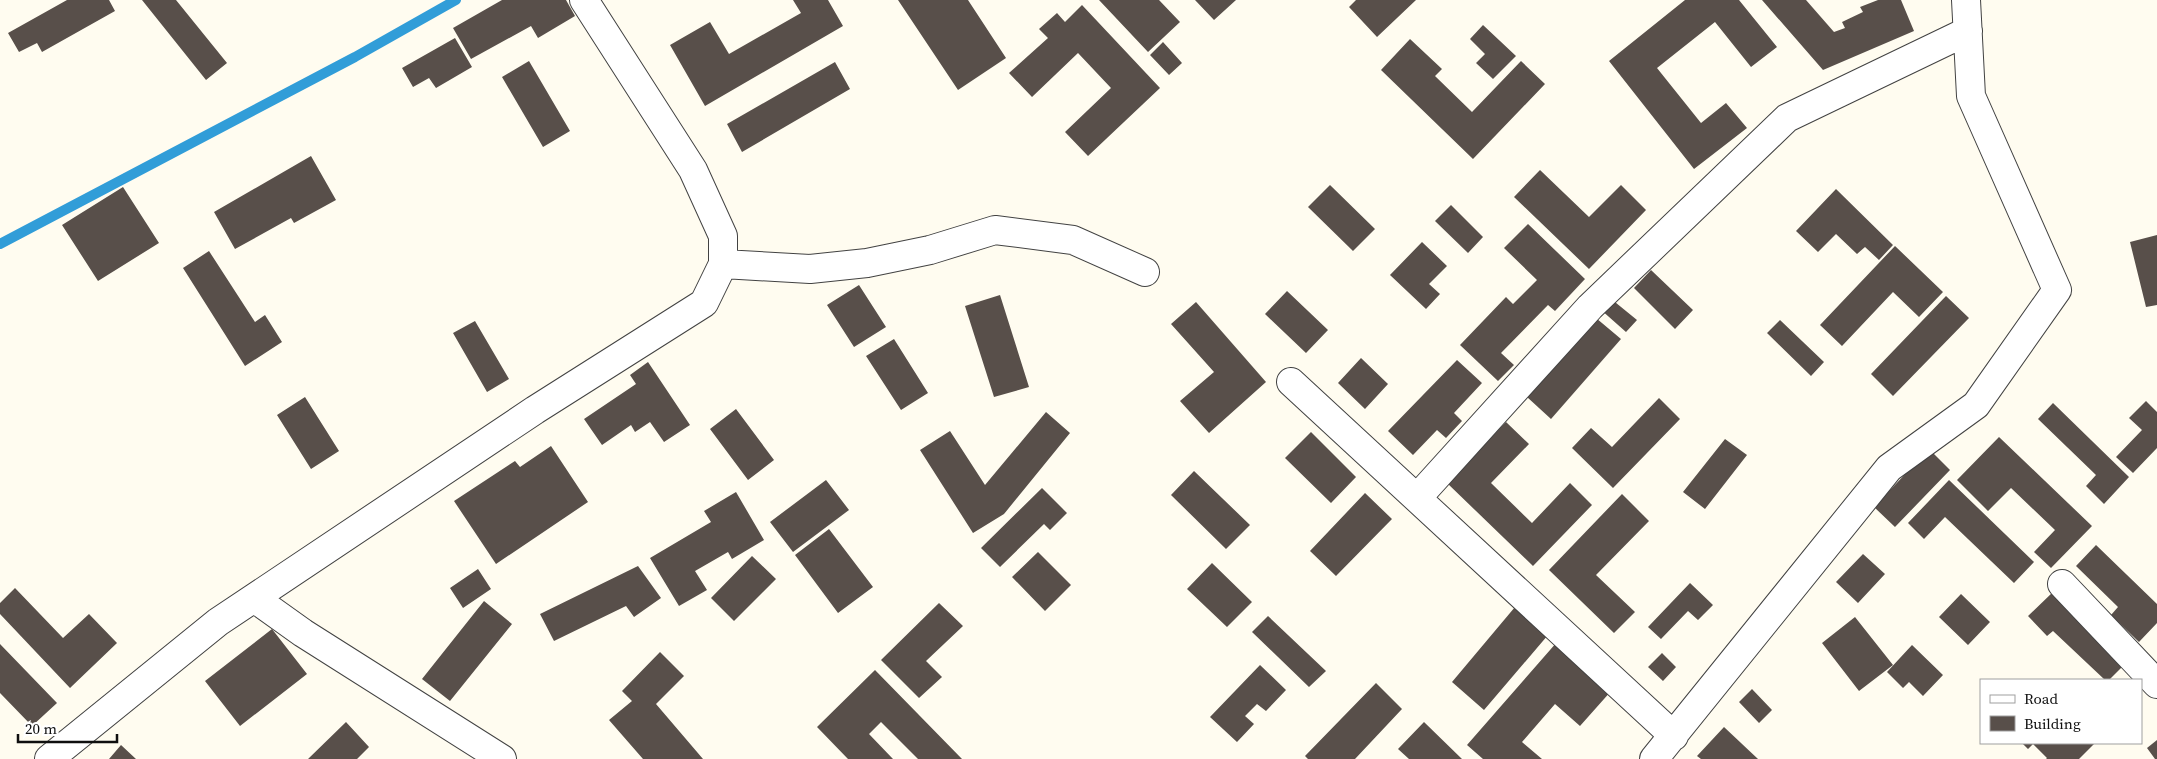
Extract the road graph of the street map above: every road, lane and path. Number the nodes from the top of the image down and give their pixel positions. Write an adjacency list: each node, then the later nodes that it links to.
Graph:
1 (584, 0): 4 (street)
2 (1966, 0): 3 (street)
3 (1968, 32): 7 (street); 11 (street)
4 (722, 264): 5 (street); 9 (street)
5 (1145, 272)
6 (1291, 382): 7 (street)
7 (1417, 498): 11 (street)
8 (2062, 584): 10 (street)
9 (254, 598): 12 (street); 13 (street)
10 (2157, 684)
11 (1674, 736): 14 (street)
12 (49, 759)
13 (502, 759)
14 (1654, 759)

